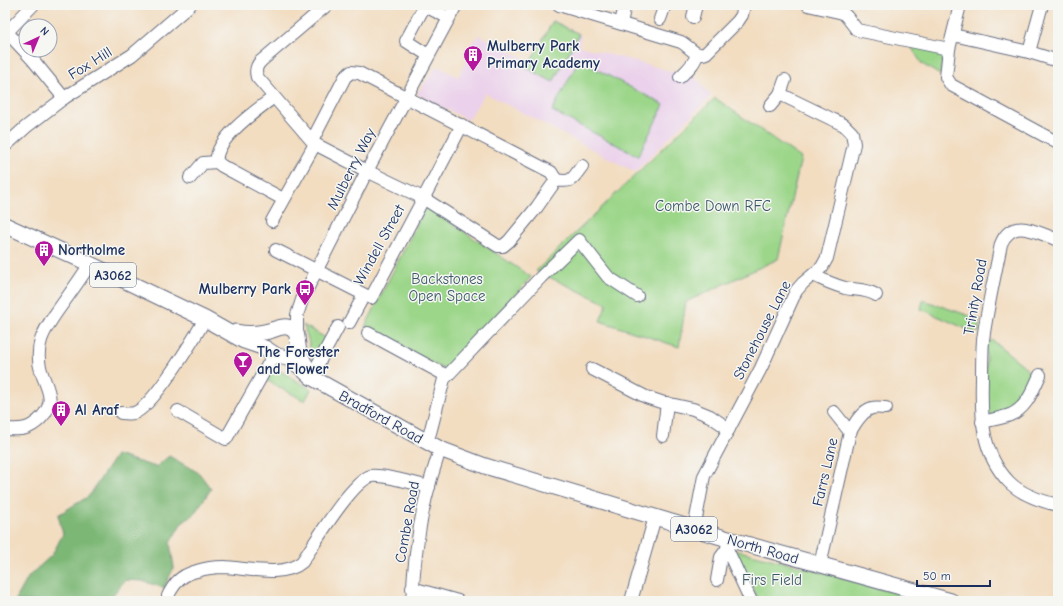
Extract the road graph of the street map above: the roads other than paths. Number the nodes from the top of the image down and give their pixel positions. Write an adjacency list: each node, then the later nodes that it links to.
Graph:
1 (33, 5): 16 (street)
2 (190, 5): 28 (street, Fox Hill)
3 (327, 5): 26 (street)
4 (424, 5): 13 (street); 21 (street)
5 (456, 5): 13 (street, Mulberry Way)
6 (559, 5): 15 (street)
7 (625, 5): 15 (street)
8 (665, 5): 14 (street)
9 (744, 5): 20 (street)
10 (808, 5): 18 (street)
11 (960, 5): 17 (street)
12 (1042, 5): 19 (street)
13 (449, 18): 21 (street, Mulberry Way)
14 (660, 19)
15 (621, 23): 20 (street)
16 (6, 31): 28 (street)
17 (952, 35): 18 (street); 19 (street)
18 (949, 49): 32 (street)
19 (1029, 52): 22 (street)
20 (697, 54): 23 (street)
21 (428, 55): 27 (street, Mulberry Way)
22 (1058, 61)
23 (680, 77)
24 (785, 80): 25 (street)
25 (780, 94): 29 (street); 47 (street, Stonehouse Lane)
26 (274, 97): 31 (street); 34 (street)
27 (406, 97): 30 (street); 31 (street); 36 (street, Mulberry Way)
28 (64, 98): 33 (street, Fox Hill)
29 (770, 106)
30 (462, 125): 38 (street); 39 (street, Windell Street)
31 (313, 143): 36 (street, Windell Street); 40 (street)
32 (1058, 143)
33 (5, 146)
34 (217, 162): 37 (street); 40 (street)
35 (582, 166): 38 (street)
36 (367, 171): 39 (street, Windell Street); 46 (street, Mulberry Way)
37 (190, 178)
38 (556, 180): 39 (street, Windell Street)
39 (423, 198): 48 (street, Windell Street)
40 (283, 199): 41 (street)
41 (272, 221)
42 (5, 225): 45 (main road, Bradford Road / A3062)
43 (1058, 240): 67 (street, Trinity Road)
44 (276, 250): 46 (street, Windell Street)
45 (90, 264): 52 (main road, Bradford Road / A3062); 68 (street)
46 (316, 271): 48 (street, Windell Street); 51 (street, Mulberry Way)
47 (813, 275): 49 (street); 69 (street, Stonehouse Lane)
48 (364, 295): 61 (street)
49 (876, 295)
50 (637, 296): 60 (street)
51 (303, 298): 54 (street, Mulberry Way); 56 (street, Mulberry Way)
52 (205, 319): 53 (main road, Bradford Road / A3062); 66 (street)
53 (220, 327): 54 (main road, Bradford Road / A3062); 57 (main road, Bradford Road / A3062)
54 (275, 328): 56 (main road, Bradford Road / A3062); 57 (main road)
55 (368, 333): 60 (street)
56 (297, 340): 57 (main road); 61 (main road)
57 (276, 355): 61 (main road, Bradford Road / A3062); 64 (street)
58 (592, 369): 62 (street)
59 (1040, 375): 67 (street)
60 (447, 376): 72 (street)
61 (315, 379): 72 (main road, Bradford Road / A3062)
62 (667, 403): 69 (street); 71 (street)
63 (886, 408): 70 (street, Farrs Lane)
64 (178, 411)
65 (834, 412): 70 (street)
66 (122, 413)
67 (982, 422): 75 (street, Trinity Road)
68 (5, 429)
69 (729, 429): 77 (street, Stonehouse Lane)
70 (850, 432): 79 (street, Farrs Lane)
71 (663, 436)
72 (426, 442): 73 (main road, Bradford Road / A3062)
73 (440, 449): 74 (street, Combe Road); 76 (main road, North Road / A3062)
74 (429, 487): 81 (street, Combe Road); 82 (street)
75 (1058, 505)
76 (655, 516): 77 (main road, North Road / A3062); 85 (street)
77 (694, 529): 78 (main road, North Road / A3062)
78 (727, 544): 79 (main road, North Road / A3062); 80 (street); 86 (street)
79 (820, 565): 87 (main road, North Road / A3062)
80 (717, 580)
81 (412, 588): 83 (street, Combe Road); 84 (street)
82 (170, 601)
83 (412, 601)
84 (458, 601)
85 (631, 601)
86 (752, 601)
87 (951, 601)

